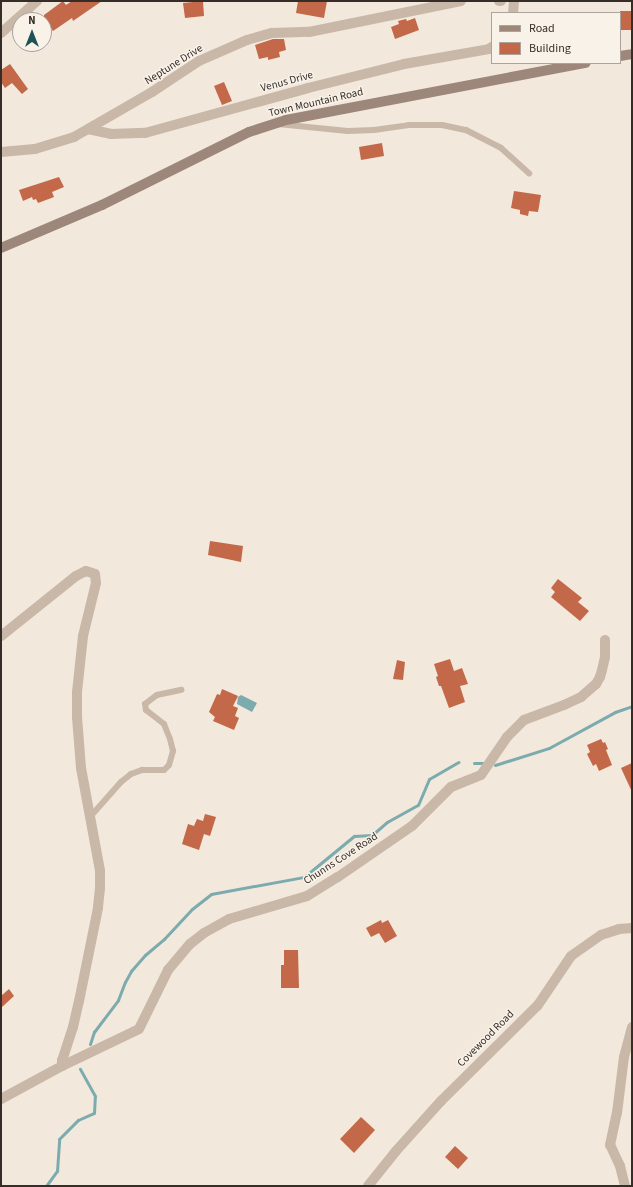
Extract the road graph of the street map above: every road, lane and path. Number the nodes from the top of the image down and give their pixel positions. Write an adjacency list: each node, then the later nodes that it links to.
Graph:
1 (37, 1): 5 (street)
2 (461, 1): 11 (street, Neptune Drive)
3 (514, 1): 4 (street)
4 (513, 12)
5 (1, 33)
6 (491, 48): 11 (street, Venus Drive)
7 (632, 54): 8 (main road)
8 (621, 56)
9 (581, 64): 10 (main road, Town Mountain Road)
10 (274, 124): 13 (lane); 14 (main road, Town Mountain Road)
11 (88, 129): 12 (street, Neptune Drive)
12 (1, 152)
13 (529, 173)
14 (1, 248)
15 (1, 636): 18 (street)
16 (605, 640): 21 (street, Chunns Cove Road)
17 (181, 690): 18 (lane)
18 (90, 817): 21 (street)
19 (632, 928): 23 (street, Covewood Road)
20 (632, 1028): 24 (street)
21 (62, 1066): 22 (street, Chunns Cove Road)
22 (1, 1099)
23 (368, 1186)
24 (625, 1186)

